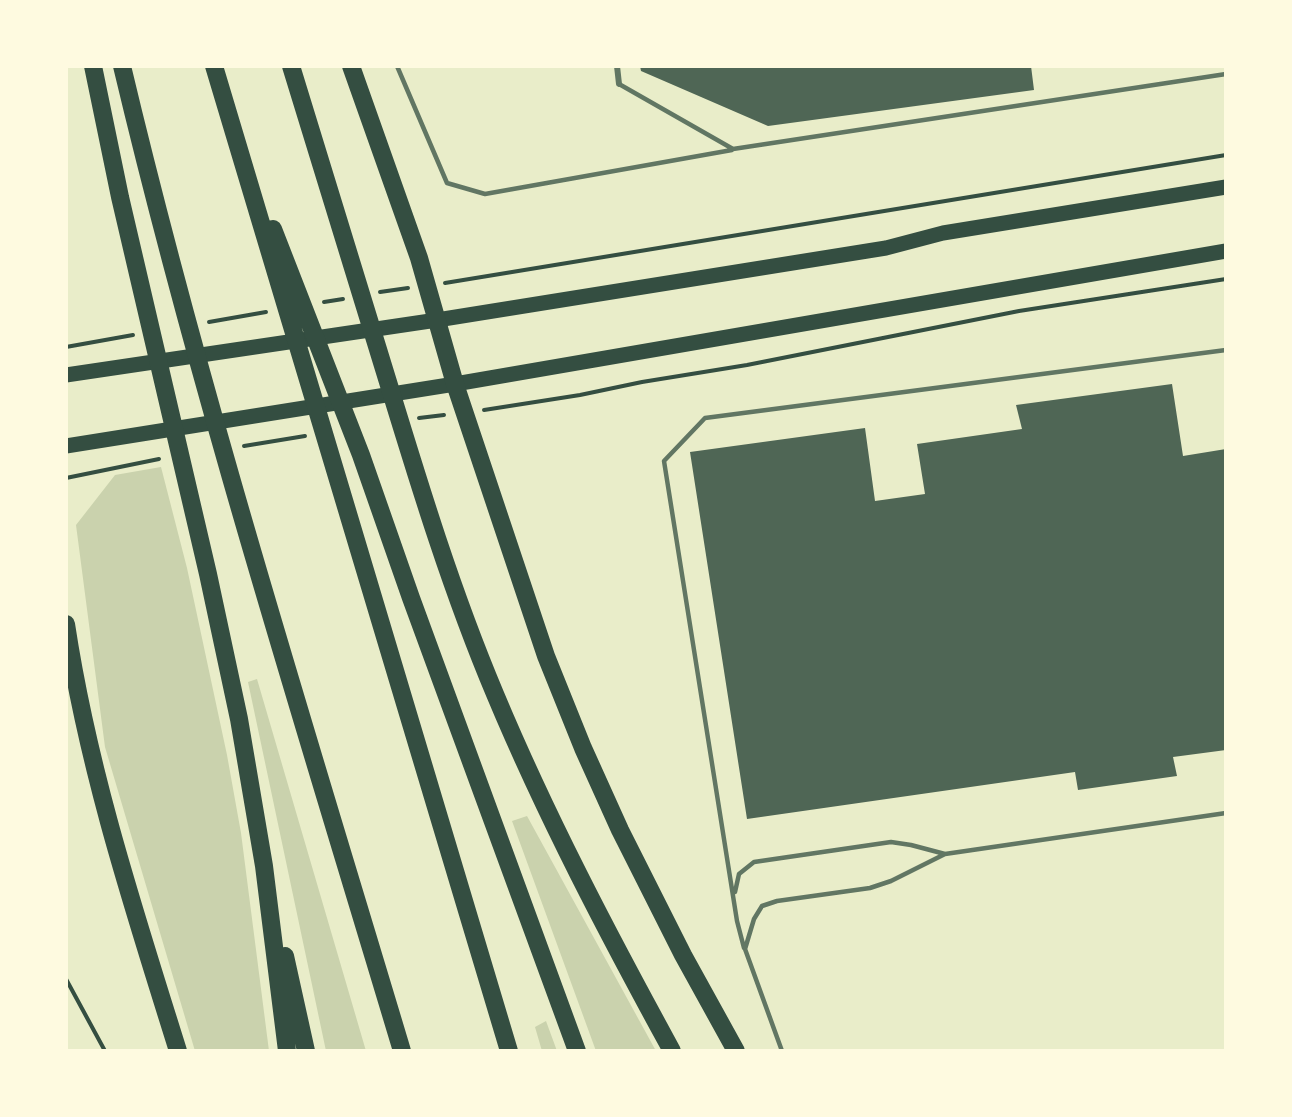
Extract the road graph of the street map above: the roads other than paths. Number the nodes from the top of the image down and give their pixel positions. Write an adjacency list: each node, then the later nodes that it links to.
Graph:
1 (93, 66): 22 (highway)
2 (122, 66): 28 (highway)
3 (214, 66): 10 (highway)
4 (291, 66): 31 (highway)
5 (351, 66): 14 (highway)
6 (397, 66): 11 (lane)
7 (617, 66): 9 (street)
8 (1226, 74): 11 (lane)
9 (620, 84): 11 (lane)
10 (228, 116): 29 (highway); 30 (highway)
11 (733, 149)
12 (1226, 187): 14 (main road)
13 (1226, 251): 17 (main road)
14 (437, 320): 16 (main road); 17 (highway)
15 (1226, 350): 23 (lane)
16 (66, 375)
17 (455, 384): 18 (main road); 32 (highway)
18 (66, 446)
19 (66, 624): 25 (highway)
20 (1226, 813): 21 (lane)
21 (945, 854): 23 (lane); 24 (lane)
22 (264, 866): 26 (highway); 27 (highway)
23 (738, 921): 24 (lane)
24 (745, 949): 33 (lane)
25 (178, 1051)
26 (287, 1051)
27 (306, 1051)
28 (402, 1051)
29 (508, 1051)
30 (577, 1051)
31 (672, 1051)
32 (736, 1051)
33 (782, 1051)

